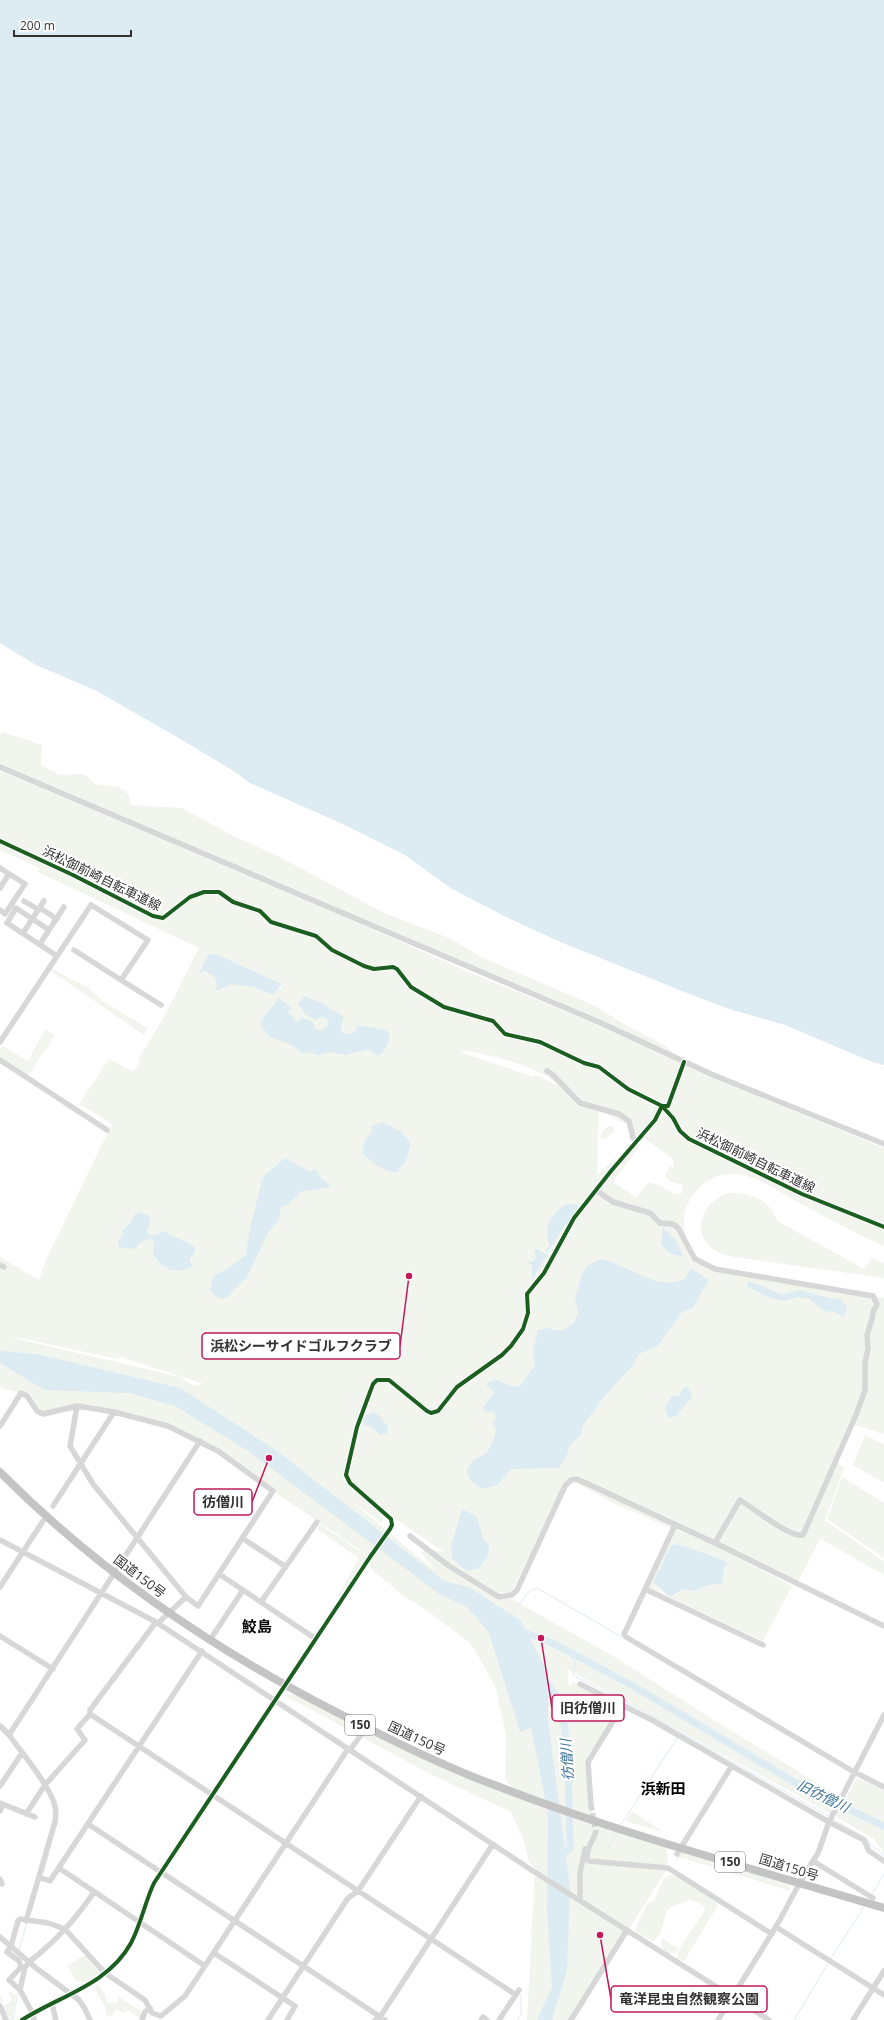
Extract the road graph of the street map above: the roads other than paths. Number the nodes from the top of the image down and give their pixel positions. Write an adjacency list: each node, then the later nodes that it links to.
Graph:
1 (0, 767): 21 (street)
2 (0, 868): 3 (street)
3 (9, 874): 4 (street); 9 (street)
4 (0, 888)
5 (24, 901): 8 (street)
6 (44, 902): 8 (street)
7 (64, 907): 11 (street)
8 (39, 909): 10 (street); 11 (street)
9 (0, 910)
10 (33, 919): 12 (street); 13 (street); 13 (street)
11 (57, 919): 12 (street)
12 (49, 930): 14 (street)
13 (23, 933): 14 (street)
14 (40, 944): 16 (street)
15 (74, 950): 17 (street)
16 (57, 956): 17 (street); 19 (street)
17 (121, 980): 18 (street)
18 (161, 1005)
19 (0, 1042)
20 (0, 1060): 23 (street)
21 (684, 1062): 24 (street); 25 (street)
22 (547, 1071): 24 (street)
23 (107, 1130)
24 (636, 1142): 26 (street)
25 (884, 1144)
26 (596, 1190): 41 (street); 56 (street)
27 (77, 1406): 28 (street); 29 (street); 31 (street)
28 (114, 1412): 30 (street); 31 (street)
29 (0, 1426)
30 (200, 1441): 38 (street); 39 (street)
31 (81, 1462): 33 (street); 38 (street)
32 (0, 1472): 44 (highway, 国道150号 / 150)
33 (53, 1506)
34 (43, 1521): 42 (street)
35 (317, 1522): 43 (street)
36 (675, 1525): 37 (street); 41 (street); 47 (street)
37 (410, 1536)
38 (137, 1538): 44 (street); 50 (street)
39 (242, 1538): 43 (street); 45 (street)
40 (0, 1540): 42 (street)
41 (715, 1543): 54 (street)
42 (22, 1552): 46 (street); 49 (street)
43 (286, 1567): 51 (street)
44 (115, 1573): 49 (street); 52 (highway, 国道150号 / 150)
45 (219, 1574): 48 (street); 50 (street)
46 (0, 1587)
47 (645, 1589): 58 (street); 74 (street)
48 (243, 1590): 51 (street); 57 (street)
49 (101, 1593): 53 (street); 60 (street)
50 (186, 1597): 52 (street)
51 (261, 1602): 56 (street)
52 (170, 1613): 53 (street); 57 (highway, 国道150号 / 150)
53 (157, 1622): 59 (street); 65 (street)
54 (884, 1626)
55 (0, 1636): 60 (street)
56 (316, 1639): 62 (street)
57 (210, 1640): 62 (highway, 国道150号 / 150)
58 (762, 1645)
59 (202, 1651): 63 (street); 70 (street)
60 (53, 1669): 69 (street)
61 (580, 1684): 64 (street)
62 (285, 1685): 63 (street); 68 (highway, 国道150号 / 150)
63 (275, 1700): 71 (street); 78 (street)
64 (623, 1705): 73 (street); 81 (street)
65 (90, 1714): 70 (street); 76 (street)
66 (884, 1715): 74 (street)
67 (0, 1726): 69 (street)
68 (366, 1728): 71 (street); 89 (highway, 国道150号 / 150)
69 (9, 1735): 72 (street)
70 (139, 1747): 78 (street); 86 (street)
71 (349, 1749): 79 (street); 87 (street)
72 (22, 1753): 75 (street); 76 (street)
73 (731, 1766): 85 (street); 89 (street)
74 (854, 1772): 77 (street); 85 (street)
75 (0, 1786)
76 (45, 1786): 83 (street); 94 (street)
77 (884, 1787)
78 (212, 1795): 87 (street); 93 (street)
79 (421, 1796): 88 (street); 96 (street)
80 (2, 1804): 82 (street); 83 (street)
81 (591, 1805)
82 (0, 1812)
83 (26, 1814): 84 (street)
84 (35, 1817)
85 (829, 1822): 90 (street); 91 (street)
86 (88, 1824): 92 (street); 93 (street)
87 (286, 1843): 96 (street); 102 (street)
88 (493, 1844): 99 (street); 109 (street)
89 (679, 1851): 95 (highway, 国道150号 / 150)
90 (813, 1861): 95 (street); 98 (street)
91 (884, 1861)
92 (59, 1868): 94 (street); 97 (street)
93 (162, 1872): 102 (street); 103 (street)
94 (39, 1877): 101 (street)
95 (801, 1883): 100 (highway, 国道150号 / 150); 104 (street)
96 (358, 1891): 109 (street); 114 (street)
97 (94, 1892): 103 (street); 105 (street)
98 (873, 1898)
99 (580, 1900): 106 (street); 107 (street)
100 (884, 1908)
101 (26, 1921): 105 (street); 110 (street)
102 (235, 1921): 111 (street); 114 (street)
103 (139, 1922): 113 (street); 117 (street)
104 (776, 1927): 107 (street); 118 (street)
105 (65, 1929): 112 (street); 117 (street)
106 (627, 1930): 124 (street); 143 (street)
107 (772, 1934): 124 (street)
108 (0, 1939): 110 (street)
109 (431, 1939): 122 (street); 131 (street)
110 (11, 1946): 112 (street); 115 (street)
111 (214, 1953): 113 (street); 125 (street)
112 (30, 1963): 115 (street); 121 (street)
113 (206, 1966): 130 (street)
114 (303, 1966): 125 (street); 131 (street)
115 (23, 1967): 119 (street); 119 (street)
116 (884, 1971): 118 (street)
117 (105, 1973): 121 (street); 128 (street)
118 (873, 1988): 123 (street); 146 (street)
119 (20, 1990): 129 (street)
120 (519, 1990): 122 (street)
121 (70, 1994): 126 (street); 136 (street)
122 (516, 1995): 142 (street)
123 (884, 1995)
124 (733, 1997): 144 (street); 145 (street)
125 (283, 1998): 138 (street); 139 (street)
126 (52, 2004): 129 (street); 135 (street)
127 (0, 2006): 132 (street)
128 (150, 2008): 130 (street); 137 (street)
129 (33, 2014): 133 (street); 134 (street)
130 (163, 2018)
131 (380, 2019)
132 (6, 2020)
133 (22, 2020)
134 (34, 2020)
135 (56, 2020)
136 (90, 2020)
137 (142, 2020)
138 (268, 2020)
139 (287, 2020)
140 (481, 2020): 141 (street)
141 (487, 2020)
142 (499, 2020)
143 (571, 2020)
144 (718, 2020)
145 (769, 2020)
146 (853, 2020)

